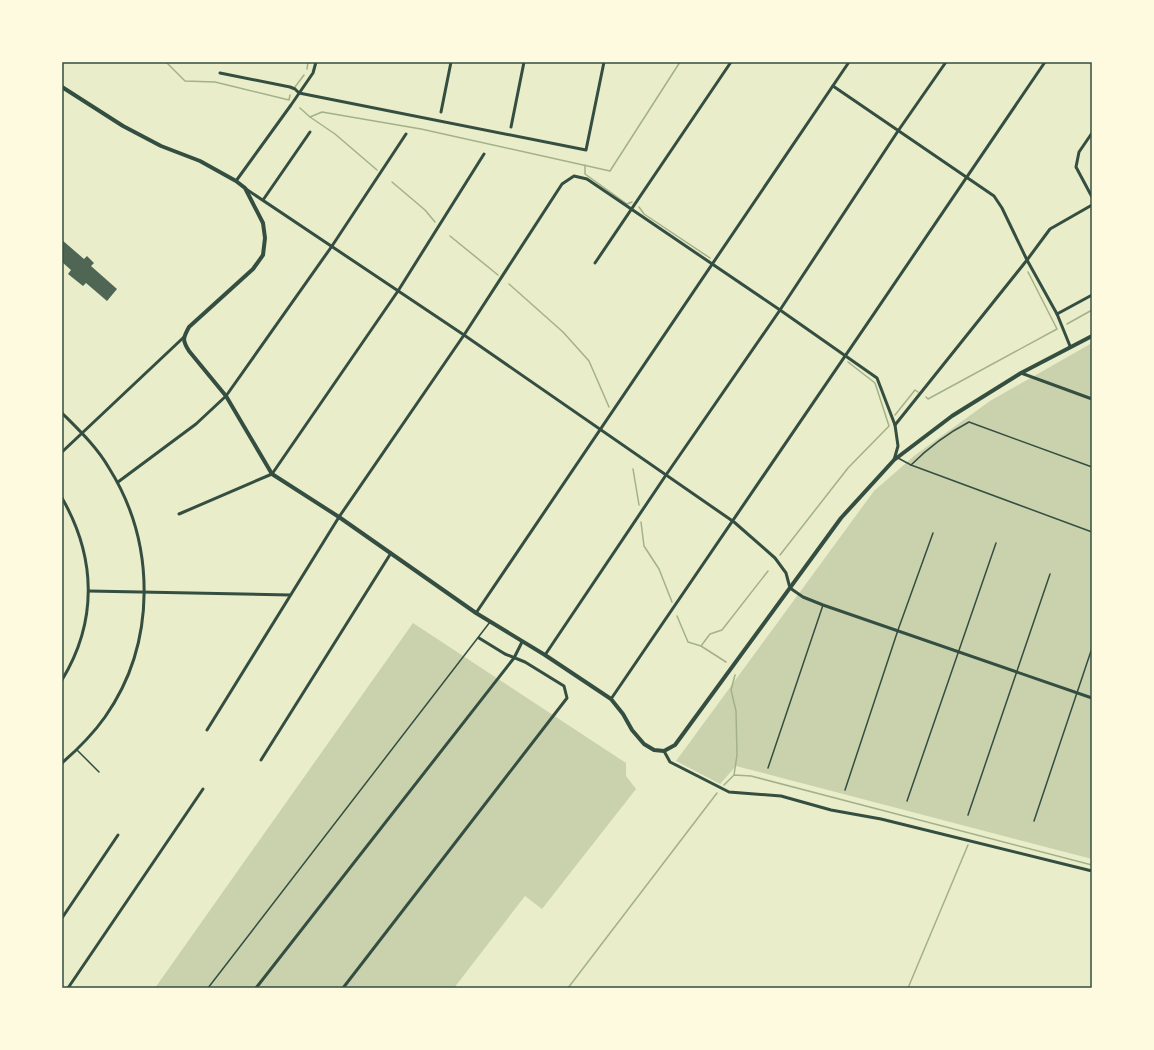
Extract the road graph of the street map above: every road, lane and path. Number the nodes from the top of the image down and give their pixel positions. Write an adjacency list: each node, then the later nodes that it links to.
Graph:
1 (316, 62): 12 (street)
2 (451, 62): 13 (street)
3 (524, 62): 14 (street)
4 (604, 62): 12 (street)
5 (731, 62): 26 (street)
6 (849, 62): 10 (street)
7 (946, 62): 15 (street)
8 (1045, 62): 20 (street)
9 (220, 73): 12 (street)
10 (833, 86): 15 (street); 30 (street)
11 (62, 87): 21 (street)
12 (300, 92): 21 (street)
13 (441, 112)
14 (511, 127)
15 (898, 131): 20 (street); 33 (street)
16 (310, 132): 24 (street)
17 (1092, 133): 23 (street)
18 (406, 134): 27 (street)
19 (484, 154): 31 (street)
20 (966, 177): 28 (street); 39 (street)
21 (236, 181): 22 (street)
22 (245, 188): 24 (street); 37 (street)
23 (1092, 197)
24 (263, 200): 27 (street)
25 (1092, 205): 28 (street)
26 (631, 209): 29 (street); 30 (street); 35 (street)
27 (332, 246): 31 (street); 41 (street)
28 (1027, 260): 34 (street); 44 (street)
29 (595, 262)
30 (713, 265): 33 (street); 45 (street)
31 (398, 291): 35 (street); 51 (street)
32 (1092, 295): 34 (street)
33 (780, 310): 39 (street); 52 (street)
34 (1057, 314): 38 (street)
35 (464, 336): 45 (street); 56 (street)
36 (1092, 336): 38 (street)
37 (184, 337): 41 (street); 46 (street)
38 (1070, 346): 40 (street)
39 (845, 355): 44 (street); 57 (street)
40 (1020, 373): 42 (street); 48 (street)
41 (226, 396): 51 (street); 53 (street)
42 (1092, 399)
43 (62, 413): 46 (street)
44 (895, 425): 48 (street)
45 (601, 430): 52 (street); 68 (street)
46 (82, 433): 47 (street); 53 (street)
47 (62, 452)
48 (895, 458): 49 (lane); 63 (street)
49 (911, 465): 50 (lane); 58 (lane)
50 (1092, 467)
51 (272, 474): 55 (street); 56 (street)
52 (666, 475): 57 (street); 75 (street)
53 (118, 482): 65 (street)
54 (62, 498): 64 (street)
55 (179, 514)
56 (339, 516): 61 (street); 66 (street)
57 (734, 522): 63 (street); 81 (street)
58 (1092, 532)
59 (933, 533): 70 (lane)
60 (996, 543): 74 (lane)
61 (391, 553): 68 (street); 85 (street)
62 (1050, 574): 77 (lane)
63 (790, 588): 67 (street); 84 (street)
64 (89, 591): 65 (street); 78 (street)
65 (145, 592): 66 (street); 83 (street)
66 (290, 595): 82 (street)
67 (823, 605): 70 (street); 87 (lane)
68 (476, 613): 69 (street)
69 (490, 622): 71 (lane); 72 (street)
70 (898, 630): 74 (street); 90 (lane)
71 (479, 638): 76 (street); 98 (lane)
72 (522, 642): 75 (street); 76 (street)
73 (1092, 648): 79 (lane)
74 (958, 651): 77 (street); 91 (lane)
75 (545, 656): 81 (street)
76 (514, 658): 99 (street); 100 (street)
77 (1016, 672): 79 (street); 92 (lane)
78 (62, 680)
79 (1077, 693): 80 (street); 93 (lane)
80 (1092, 698)
81 (611, 699): 84 (street)
82 (207, 730)
83 (77, 750): 86 (street); 88 (lane)
84 (664, 751): 95 (street)
85 (261, 760)
86 (62, 763)
87 (768, 768)
88 (99, 772)
89 (203, 789): 97 (street)
90 (845, 790)
91 (907, 801)
92 (968, 814)
93 (1034, 821)
94 (118, 835): 96 (street)
95 (1092, 872)
96 (62, 918)
97 (68, 988)
98 (208, 988)
99 (256, 988)
100 (343, 988)

